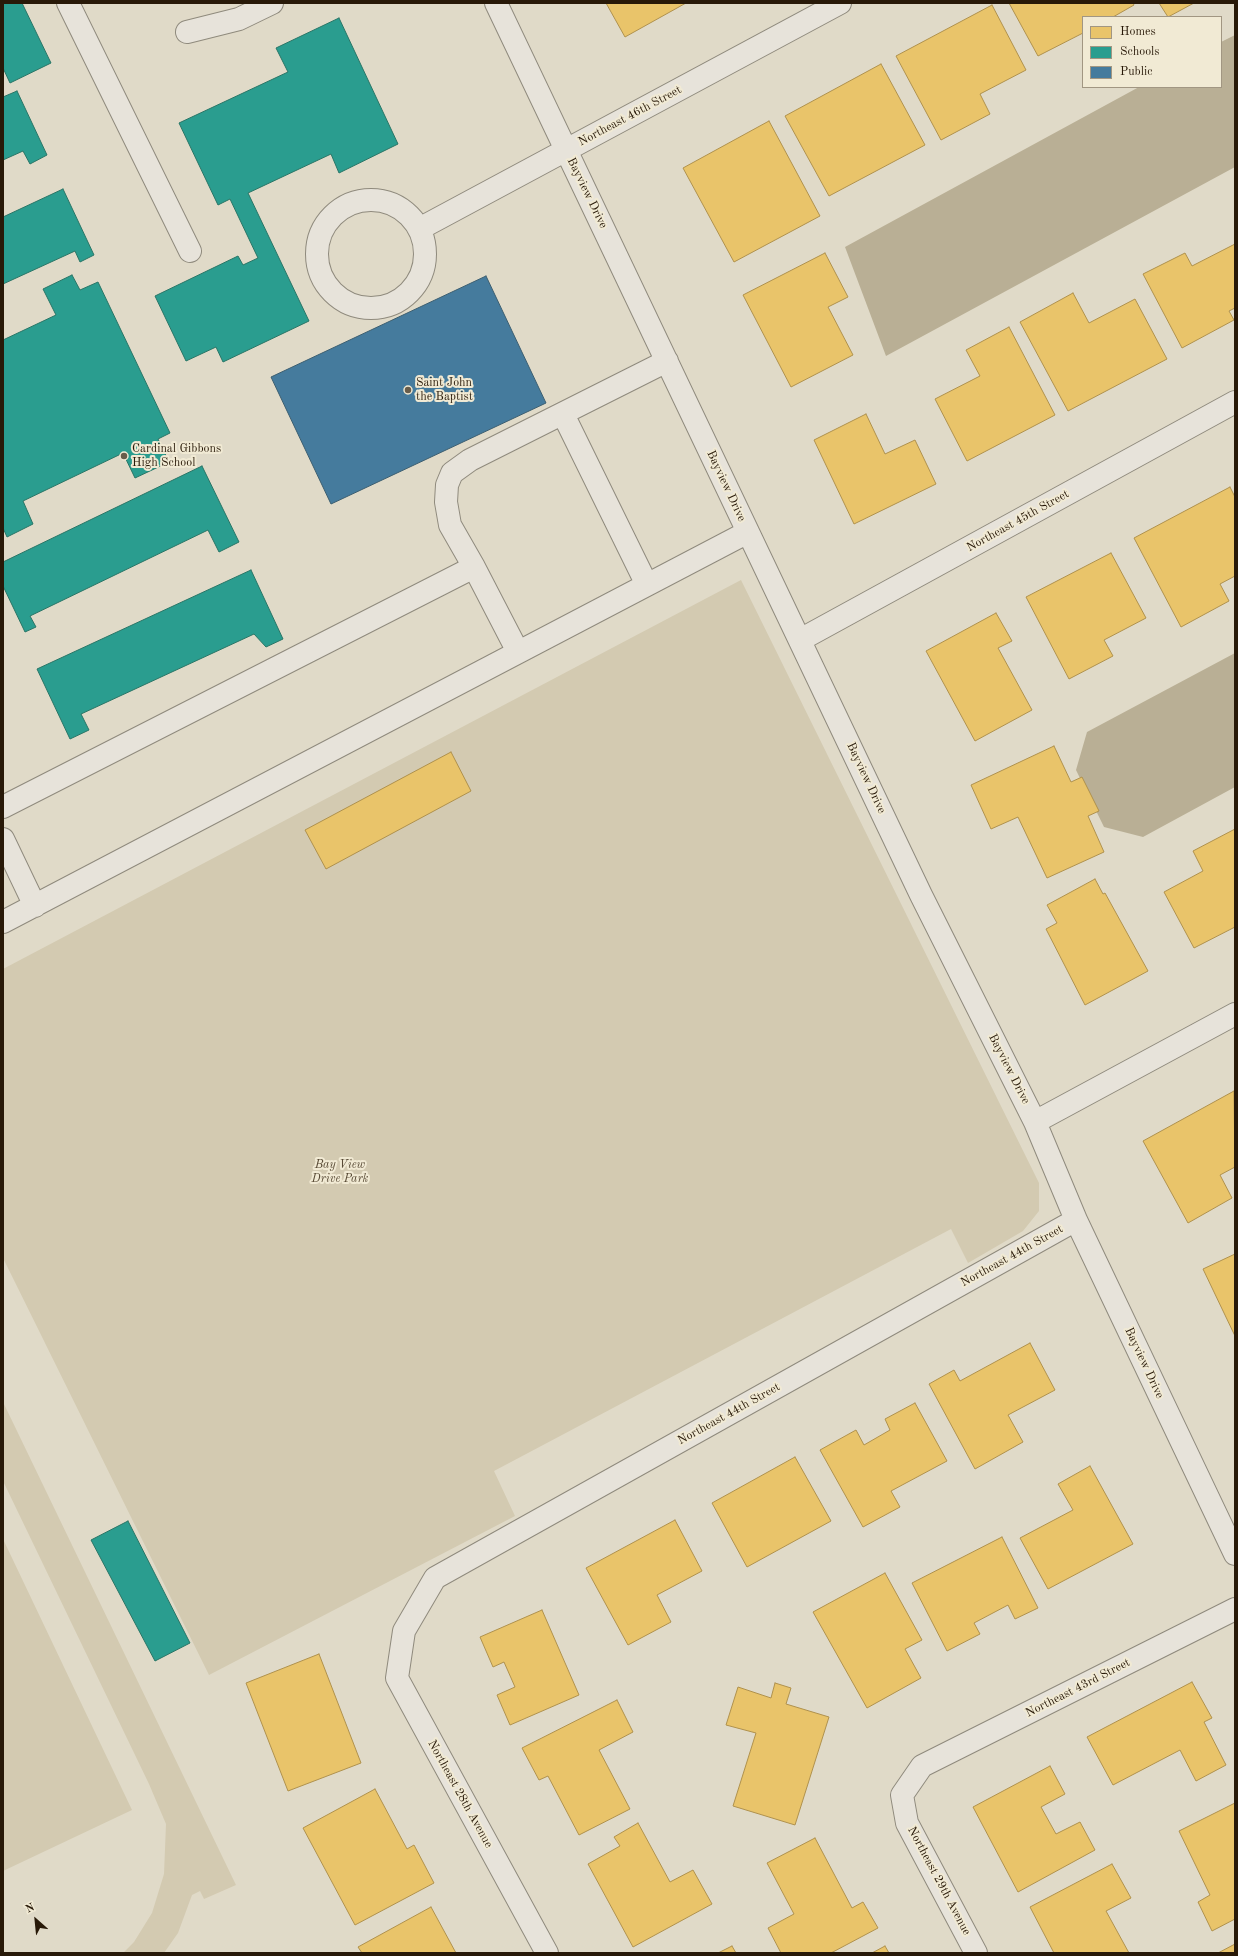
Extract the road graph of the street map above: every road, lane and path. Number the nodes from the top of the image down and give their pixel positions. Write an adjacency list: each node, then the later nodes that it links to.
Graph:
1 (68, 3): 8 (street)
2 (272, 3): 5 (street)
3 (496, 3): 6 (street, Bayview Drive)
4 (840, 3): 6 (street, Northeast 46th Street)
5 (187, 32)
6 (566, 150): 7 (street, Northeast 46th Street); 9 (street, Bayview Drive)
7 (419, 229): 7 (street)
8 (190, 251)
9 (667, 361): 11 (street); 12 (street, Bayview Drive)
10 (1235, 402): 15 (street, Northeast 45th Street)
11 (563, 414): 13 (street); 14 (street)
12 (748, 532): 14 (street); 15 (street, Bayview Drive)
13 (474, 567): 16 (street); 17 (street)
14 (647, 585): 16 (street)
15 (800, 640): 22 (street, Bayview Drive)
16 (518, 652): 19 (street)
17 (3, 806)
18 (3, 839): 19 (street)
19 (35, 906): 20 (street)
20 (3, 922)
21 (1235, 1014): 22 (street)
22 (1036, 1122): 23 (street, Bayview Drive)
23 (1076, 1220): 24 (street, Bayview Drive); 26 (street, Northeast 44th Street)
24 (1235, 1554)
25 (1235, 1609): 27 (street, Northeast 43rd Street)
26 (404, 1630): 28 (street, Northeast 28th Avenue)
27 (922, 1766): 29 (street, Northeast 29th Avenue)
28 (547, 1953)
29 (976, 1953)

